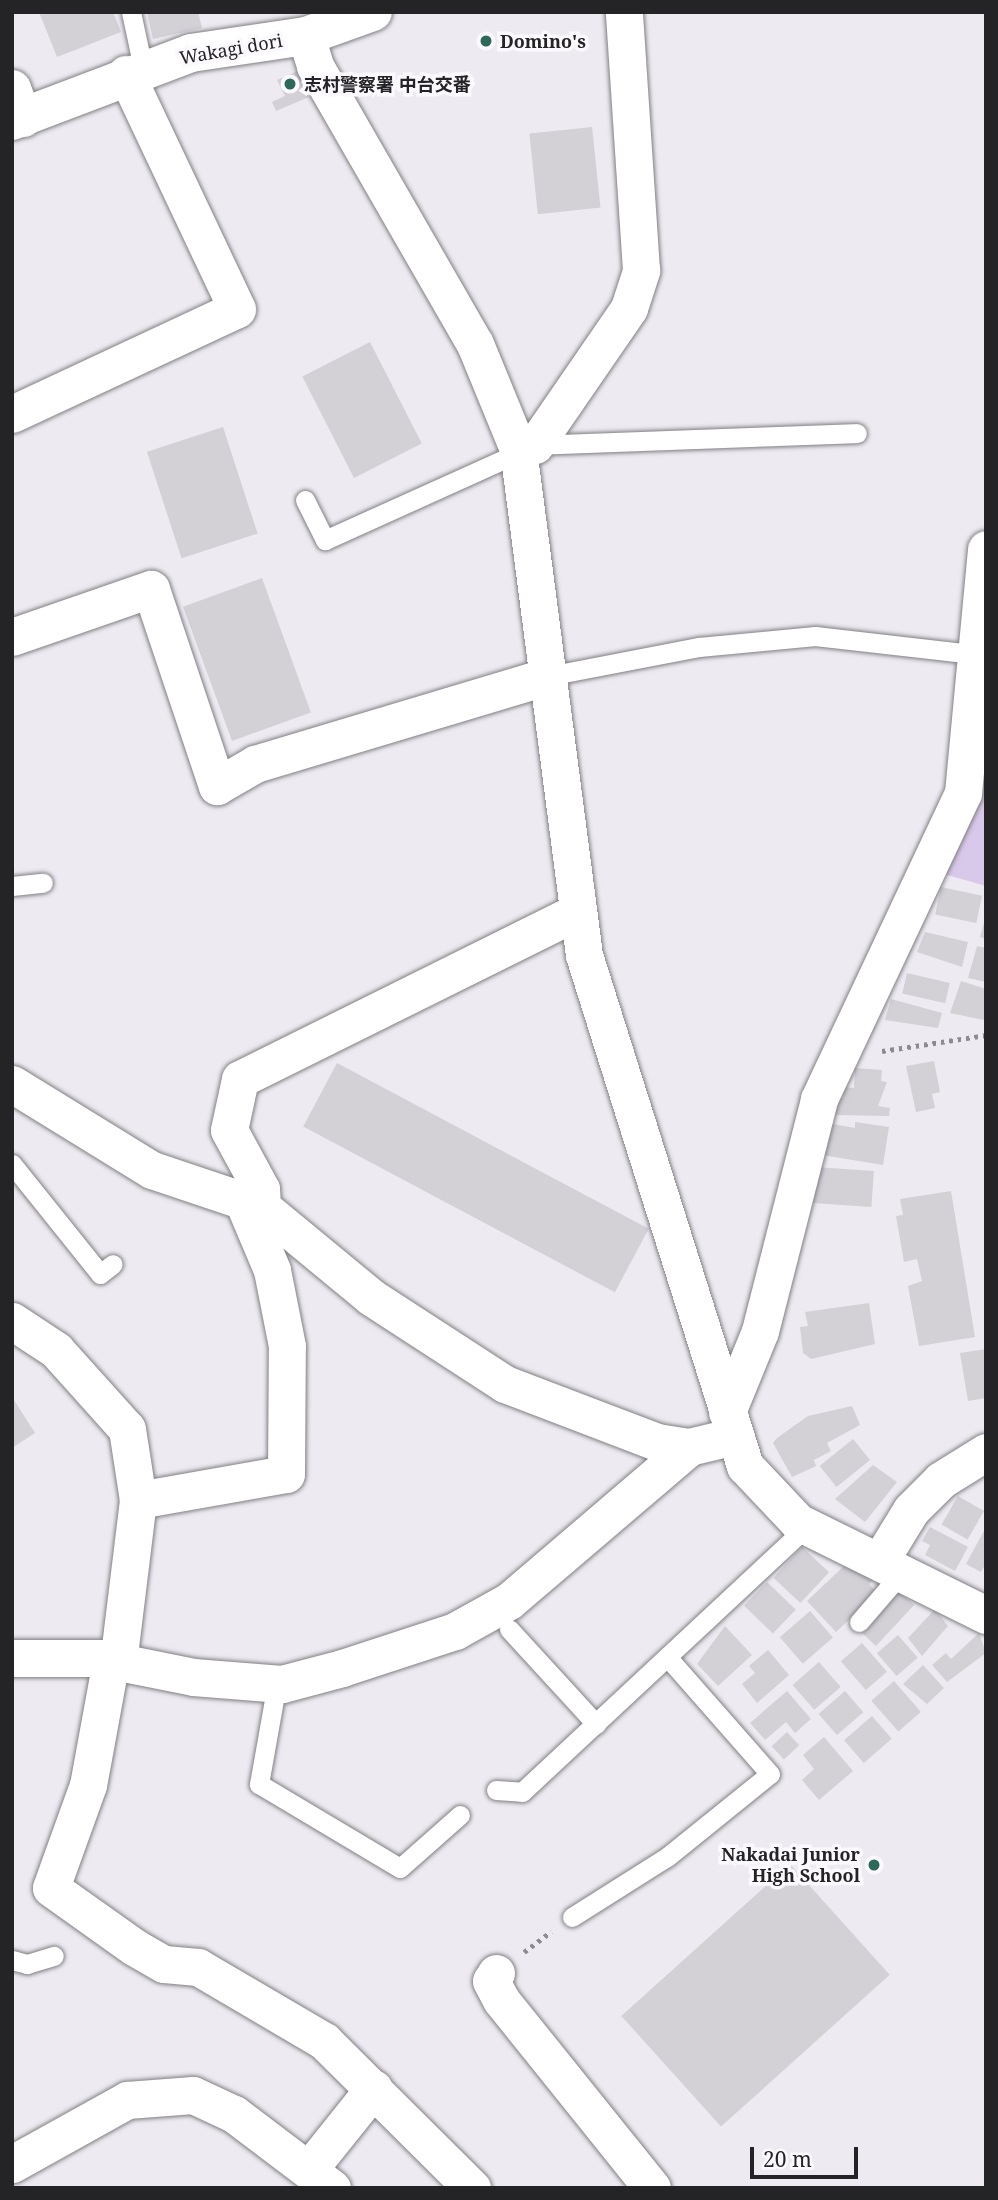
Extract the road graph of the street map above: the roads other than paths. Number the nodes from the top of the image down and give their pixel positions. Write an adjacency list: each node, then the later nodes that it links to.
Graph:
1 (131, 12): 5 (lane)
2 (373, 12): 4 (street, Wakagi dori)
3 (624, 12): 9 (street)
4 (306, 36): 5 (street, Wakagi dori); 9 (street)
5 (135, 71): 6 (street, Wakagi dori); 7 (street)
6 (16, 109)
7 (12, 414)
8 (857, 433): 9 (lane)
9 (527, 447): 10 (lane); 14 (street)
10 (305, 500)
11 (986, 548): 13 (street)
12 (12, 637): 14 (street)
13 (974, 654): 14 (lane); 23 (street)
14 (548, 676): 17 (street)
15 (43, 883): 16 (lane)
16 (12, 886)
17 (575, 913): 20 (street); 23 (street)
18 (12, 1084): 20 (street)
19 (12, 1164): 21 (lane)
20 (252, 1203): 24 (street); 26 (street)
21 (113, 1264)
22 (12, 1321): 26 (street)
23 (731, 1424): 24 (street); 27 (street)
24 (689, 1447): 30 (street)
25 (986, 1452): 28 (street)
26 (138, 1500): 34 (street)
27 (806, 1527): 28 (street); 33 (lane)
28 (892, 1565): 29 (street); 31 (lane)
29 (986, 1615)
30 (501, 1618): 35 (street); 36 (lane)
31 (859, 1622)
32 (12, 1658): 34 (street)
33 (669, 1659): 36 (lane); 39 (lane)
34 (115, 1661): 35 (street); 43 (street)
35 (277, 1683): 38 (lane)
36 (596, 1724): 37 (lane)
37 (496, 1790)
38 (460, 1815)
39 (572, 1917)
40 (54, 1956): 41 (lane)
41 (12, 1960)
42 (496, 1973): 47 (street)
43 (374, 2088): 45 (street); 46 (street)
44 (12, 2164): 45 (street)
45 (321, 2178)
46 (471, 2188)
47 (652, 2188)

